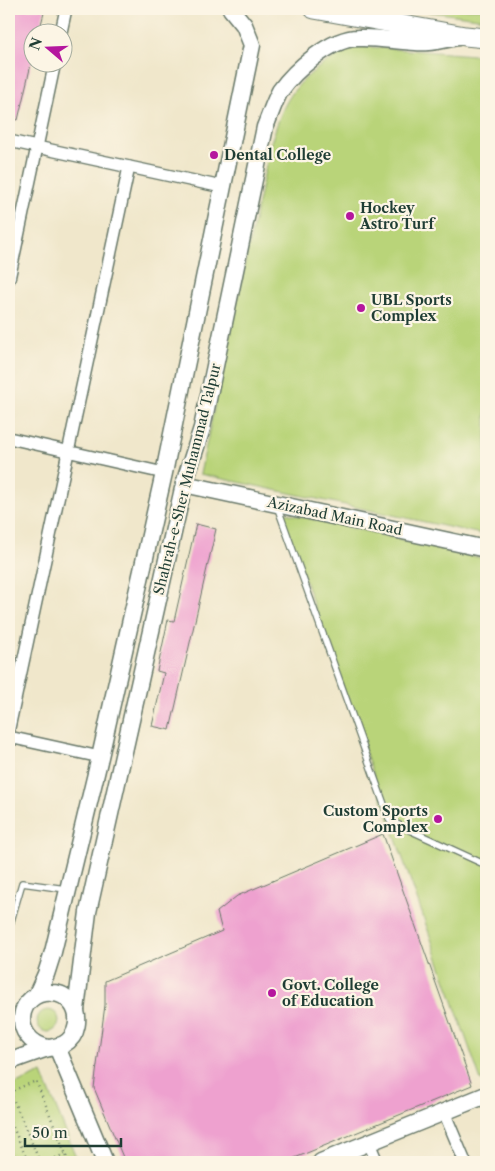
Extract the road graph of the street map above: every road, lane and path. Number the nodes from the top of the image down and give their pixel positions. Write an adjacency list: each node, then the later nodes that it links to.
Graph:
1 (66, 9): 4 (street)
2 (230, 9): 11 (main road, Shahrah-e-Sher Muhammad Talpur)
3 (314, 9): 5 (main road)
4 (63, 22)
5 (465, 36): 6 (main road); 16 (main road, Shahrah-e-Sher Muhammad Talpur)
6 (486, 38)
7 (53, 72): 9 (street)
8 (9, 141): 9 (street)
9 (37, 148): 10 (street); 12 (street)
10 (129, 167): 11 (street); 14 (street)
11 (222, 187): 15 (main road, Shahrah-e-Sher Muhammad Talpur)
12 (9, 279)
13 (9, 438): 14 (street)
14 (69, 452): 15 (street); 19 (street)
15 (164, 473): 21 (main road, Shahrah-e-Sher Muhammad Talpur)
16 (184, 484): 17 (main road, Azizabad Main Road); 26 (main road, Shahrah-e-Sher Muhammad Talpur)
17 (276, 503): 18 (main road, Azizabad Main Road); 22 (lane)
18 (486, 549)
19 (9, 728)
20 (9, 737): 21 (street)
21 (100, 757): 23 (main road, Shahrah-e-Sher Muhammad Talpur)
22 (486, 865)
23 (68, 889): 24 (lane); 25 (main road, Shahrah-e-Sher Muhammad Talpur)
24 (9, 928)
25 (37, 994): 26 (main road); 27 (main road)
26 (76, 1010): 29 (main road)
27 (22, 1014): 28 (main road); 29 (main road)
28 (9, 1032)
29 (53, 1048): 30 (main road); 41 (main road)
30 (9, 1062)
31 (9, 1092): 36 (path); 38 (path)
32 (486, 1096): 33 (main road)
33 (444, 1112): 35 (main road); 44 (street)
34 (9, 1118): 37 (path)
35 (369, 1143): 42 (main road); 43 (street)
36 (66, 1154): 39 (path); 40 (path)
37 (28, 1162)
38 (40, 1162)
39 (46, 1162)
40 (70, 1162)
41 (104, 1162)
42 (321, 1162)
43 (377, 1162)
44 (465, 1162)

